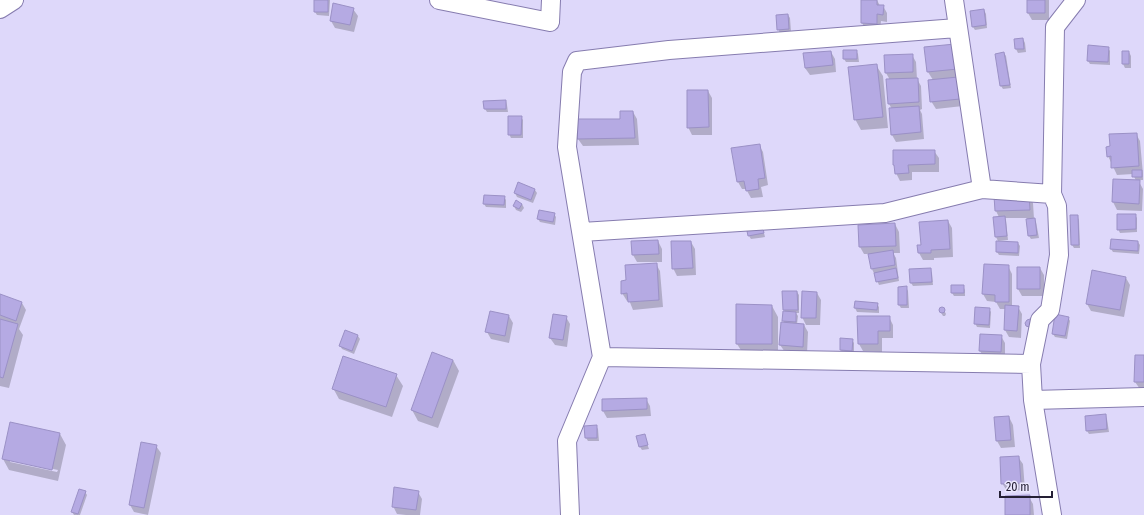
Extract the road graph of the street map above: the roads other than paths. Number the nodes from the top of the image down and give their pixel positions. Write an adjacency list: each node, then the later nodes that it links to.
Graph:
1 (14, 0): 6 (street)
2 (439, 0): 3 (street)
3 (551, 0)
4 (954, 0): 7 (street)
5 (1076, 0): 9 (street)
6 (0, 9)
7 (957, 28): 8 (street); 10 (street)
8 (982, 189): 9 (street); 10 (street)
9 (1052, 194): 12 (street)
10 (582, 232): 11 (street)
11 (602, 357): 12 (street); 15 (street)
12 (1031, 364): 14 (street)
13 (1144, 396): 14 (street)
14 (1033, 400): 16 (street)
15 (570, 515)
16 (1052, 515)

